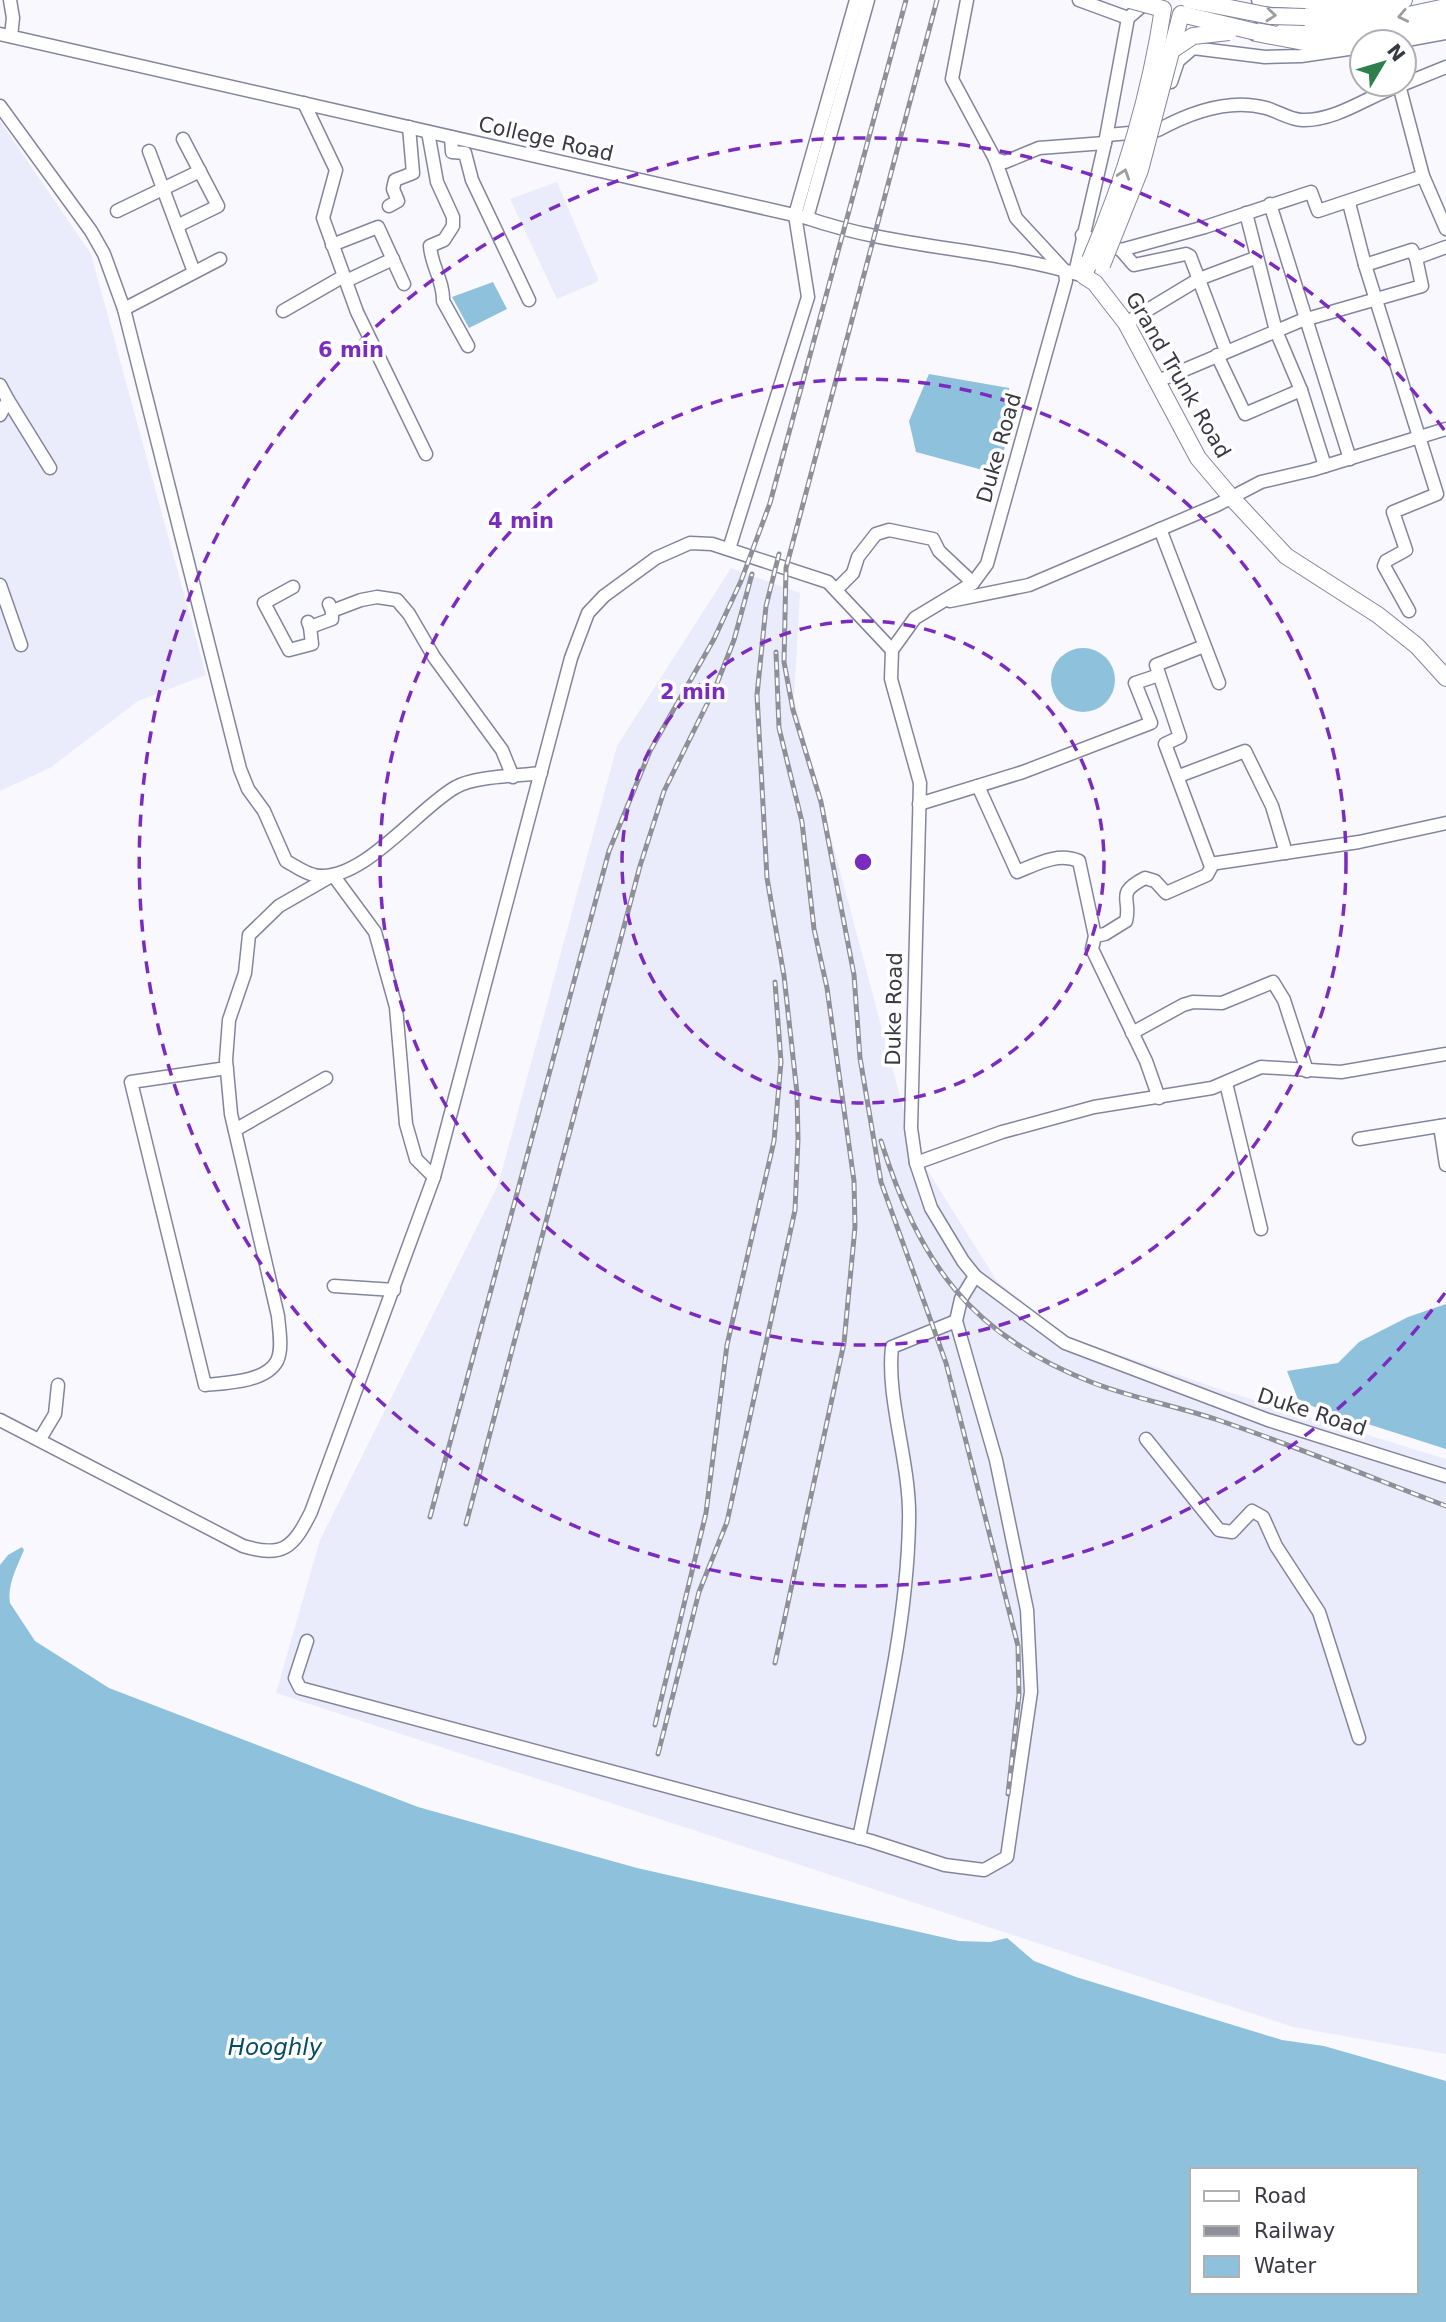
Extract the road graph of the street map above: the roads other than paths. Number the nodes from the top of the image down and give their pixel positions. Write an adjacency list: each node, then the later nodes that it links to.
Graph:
1 (10, 0): 16 (street)
2 (856, 0): 42 (street)
3 (868, 0): 42 (street)
4 (967, 0): 33 (street)
5 (1079, 0): 12 (street)
6 (1130, 0): 9 (main road, bridge)
7 (1258, 0): 8 (street)
8 (1403, 0): 10 (main road, one-way to 8, bridge)
9 (1159, 3): 10 (main road, bridge); 12 (street); 53 (main road, Grand Trunk Road, one-way to 9, bridge)
10 (1185, 5): 14 (main road, bridge); 19 (main road, Grand Trunk Road, bridge)
11 (1446, 7): 14 (main road, one-way to 14)
12 (1128, 18): 31 (street, Duke Road)
13 (1446, 22): 14 (highway)
14 (1256, 32): 19 (main road, bridge)
15 (1446, 33): 17 (street)
16 (5, 35): 24 (street, College Road)
17 (1418, 38)
18 (1348, 49): 27 (street)
19 (1172, 50): 53 (main road, Grand Trunk Road, bridge)
20 (1446, 67): 21 (street)
21 (1418, 78)
22 (1369, 98): 27 (street)
23 (1405, 98): 35 (street)
24 (304, 103): 26 (street, College Road); 46 (street)
25 (0, 106): 62 (street)
26 (409, 127): 28 (street, College Road); 39 (street)
27 (1158, 131): 31 (street)
28 (428, 132): 29 (street, College Road); 67 (street)
29 (451, 137): 42 (street, College Road); 61 (street)
30 (183, 139): 34 (street)
31 (1106, 139): 33 (street); 45 (street, Duke Road)
32 (149, 151): 36 (street)
33 (995, 159): 56 (street)
34 (200, 171): 36 (street); 43 (street)
35 (1423, 176): 37 (street); 44 (street)
36 (164, 189): 40 (street); 43 (street)
37 (1349, 203): 38 (street); 54 (street)
38 (1270, 204): 41 (street); 64 (street)
39 (388, 206)
40 (117, 211)
41 (1246, 213): 48 (street); 49 (street)
42 (801, 217): 56 (street, College Road); 82 (street)
43 (177, 226): 55 (street)
44 (1446, 229)
45 (1082, 235): 48 (street); 56 (street, Duke Road)
46 (332, 245): 52 (street); 57 (street)
47 (1446, 247): 50 (street)
48 (1121, 250): 58 (street)
49 (1255, 258): 58 (street); 66 (street)
50 (1416, 258): 54 (street); 60 (street)
51 (220, 259): 55 (street)
52 (393, 259): 57 (street); 59 (street)
53 (1096, 262): 56 (main road, Grand Trunk Road)
54 (1365, 265): 60 (street)
55 (194, 272): 62 (street)
56 (1080, 276): 65 (main road, Grand Trunk Road); 83 (street, Duke Road)
57 (345, 279): 63 (street); 76 (street)
58 (1199, 279): 65 (street); 68 (street)
59 (404, 284)
60 (1374, 298): 64 (street); 75 (street)
61 (529, 300)
62 (124, 309): 103 (street)
63 (283, 311)
64 (1307, 319): 66 (street); 77 (street)
65 (1126, 323): 69 (main road, Grand Trunk Road)
66 (1276, 331): 68 (street); 71 (street)
67 (468, 346)
68 (1222, 353): 69 (street); 71 (street)
69 (1158, 382): 80 (main road, Grand Trunk Road)
70 (0, 385): 72 (street)
71 (1301, 390): 78 (street)
72 (8, 400): 73 (street); 79 (street)
73 (0, 415)
74 (1446, 429): 75 (street)
75 (1419, 437): 77 (street); 88 (street)
76 (426, 454)
77 (1350, 459): 78 (street)
78 (1325, 466): 80 (street)
79 (50, 468)
80 (1231, 497): 81 (street); 93 (main road, Grand Trunk Road)
81 (1160, 529): 87 (street); 90 (street)
82 (734, 551): 86 (street); 95 (street)
83 (973, 583): 86 (street); 87 (street, Duke Road)
84 (0, 585): 89 (street)
85 (293, 587): 97 (street)
86 (836, 590): 91 (street)
87 (942, 603): 91 (street, Duke Road)
88 (1409, 611)
89 (21, 645)
90 (1205, 646): 92 (street); 94 (street)
91 (892, 650): 99 (street, Duke Road)
92 (1159, 675): 96 (street); 98 (street)
93 (1446, 678)
94 (1219, 683)
95 (541, 774): 97 (street); 117 (street)
96 (1179, 776): 101 (street); 102 (street)
97 (513, 777): 103 (street)
98 (978, 786): 99 (street); 104 (street)
99 (919, 804): 115 (street, Duke Road)
100 (1446, 823): 101 (street)
101 (1286, 853): 102 (street)
102 (1213, 864): 104 (street)
103 (333, 876): 107 (street); 117 (street)
104 (1095, 936): 105 (street)
105 (1132, 1033): 108 (street); 111 (street)
106 (1446, 1054): 108 (street)
107 (227, 1068): 113 (street); 113 (street)
108 (1307, 1071): 110 (street)
109 (326, 1078): 113 (street)
110 (1226, 1083): 111 (street); 118 (street)
111 (1159, 1098): 115 (street)
112 (1443, 1126): 114 (street); 116 (street)
113 (235, 1130)
114 (1359, 1139)
115 (916, 1163): 119 (street, Duke Road)
116 (1446, 1165)
117 (434, 1177): 121 (street)
118 (1261, 1229)
119 (975, 1276): 122 (street); 127 (street, Duke Road)
120 (334, 1286): 121 (street)
121 (394, 1290): 125 (street)
122 (956, 1321): 130 (street); 130 (street)
123 (58, 1385): 125 (street)
124 (0, 1420): 125 (street)
125 (40, 1439)
126 (1146, 1439): 129 (street)
127 (1446, 1476)
128 (307, 1642): 130 (street)
129 (1359, 1738)
130 (859, 1838)

